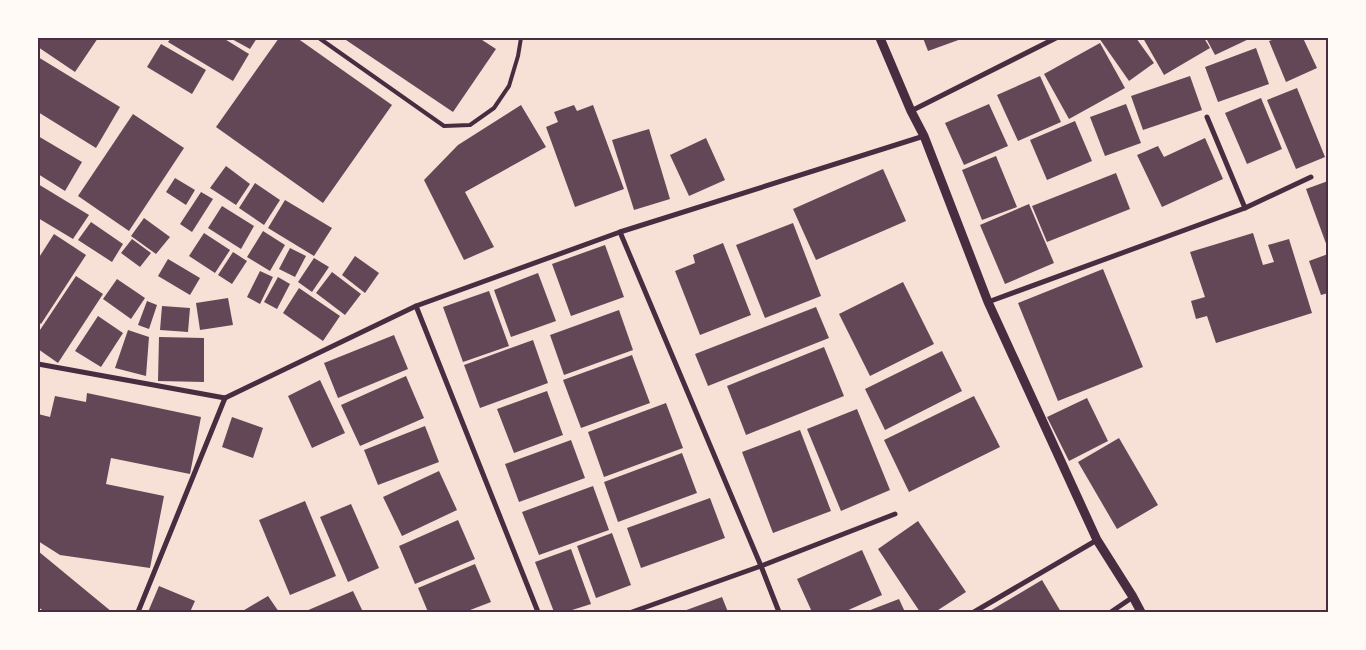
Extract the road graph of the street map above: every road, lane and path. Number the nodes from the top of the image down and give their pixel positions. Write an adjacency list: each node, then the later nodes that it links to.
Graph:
1 (319, 38): 2 (lane)
2 (521, 38)
3 (880, 38): 5 (street)
4 (1056, 38): 5 (street)
5 (911, 111): 7 (street)
6 (1208, 117): 9 (street)
7 (924, 136): 10 (street); 11 (street)
8 (1312, 177): 9 (street)
9 (1245, 208): 11 (street)
10 (620, 232): 12 (street); 17 (street)
11 (988, 302): 16 (street)
12 (416, 306): 14 (street); 20 (street)
13 (38, 364): 14 (street)
14 (225, 398): 19 (street)
15 (895, 514): 17 (street)
16 (1097, 540): 18 (street); 23 (street)
17 (761, 566): 21 (street); 22 (street)
18 (1134, 597): 24 (street); 25 (street)
19 (138, 612)
20 (538, 612)
21 (632, 612)
22 (779, 612)
23 (974, 612)
24 (1111, 612)
25 (1141, 612)

